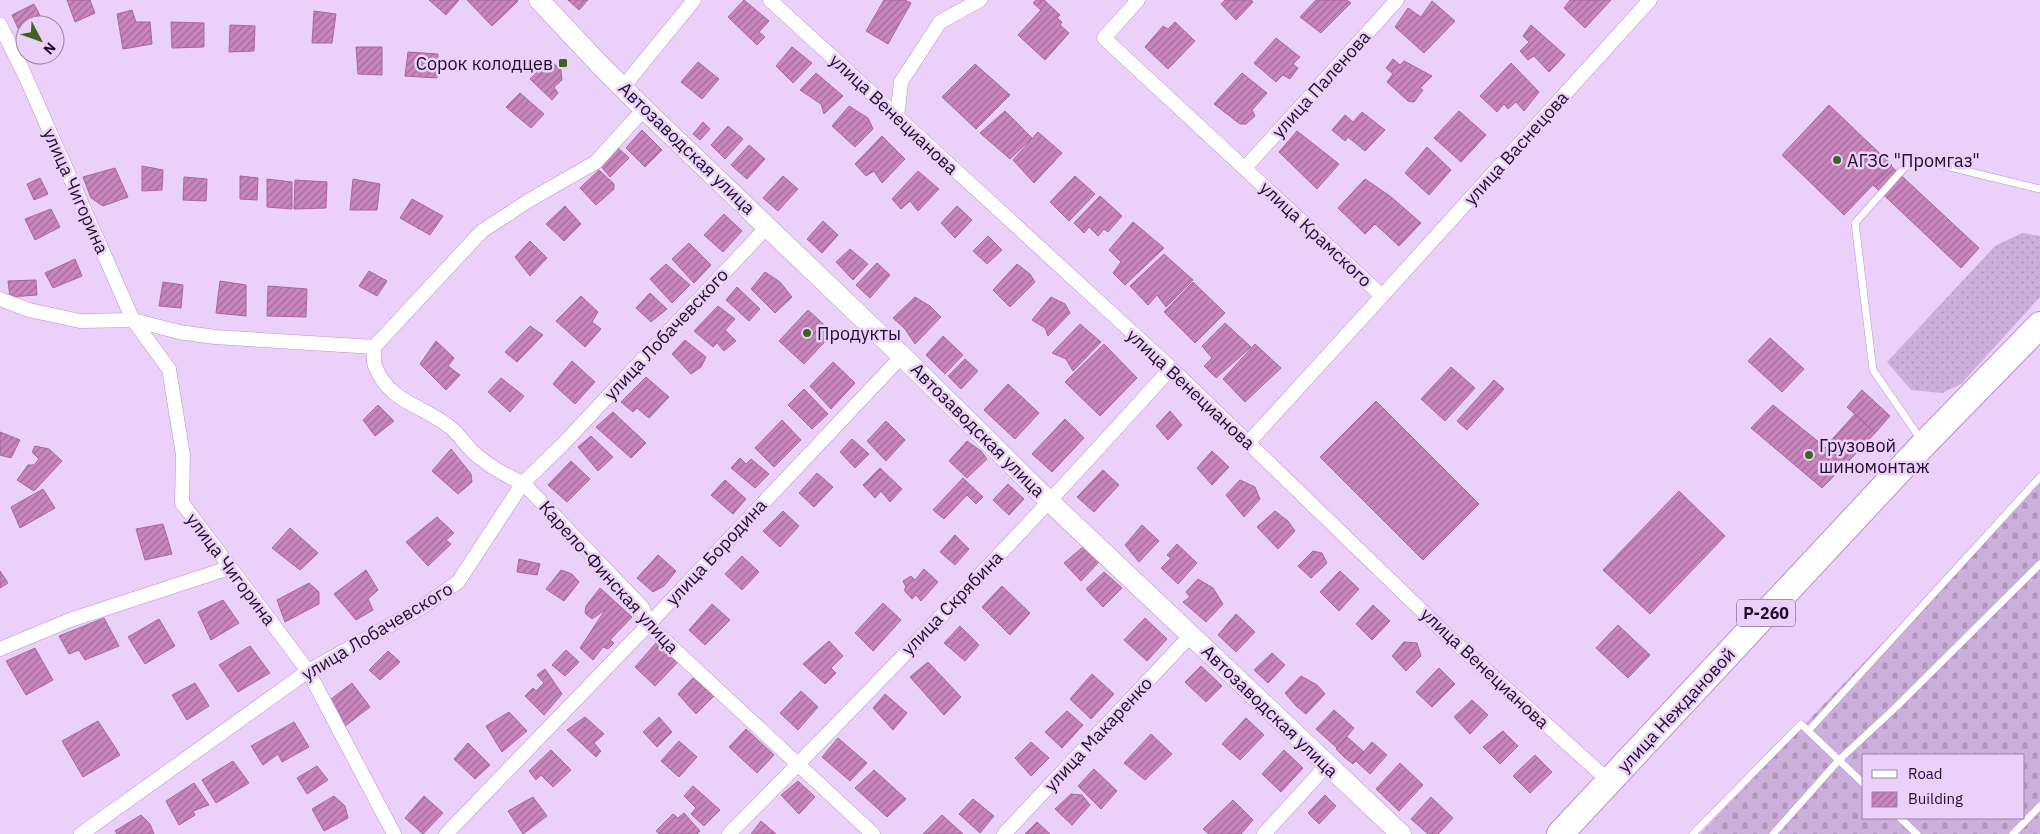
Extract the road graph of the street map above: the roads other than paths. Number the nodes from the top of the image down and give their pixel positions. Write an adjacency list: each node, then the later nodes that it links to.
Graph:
1 (540, 0): 9 (street, Автозаводская улица)
2 (694, 0): 9 (street)
3 (770, 0): 11 (street, улица Венецианова)
4 (980, 0): 11 (street)
5 (1138, 0): 12 (street, улица Крамского)
6 (1397, 0): 12 (street, улица Паленова)
7 (1650, 0): 15 (street, улица Васнецова)
8 (0, 25): 17 (street, улица Чигорина)
9 (623, 87): 10 (street, Автозаводская улица)
10 (644, 108): 14 (street, Автозаводская улица); 19 (street)
11 (896, 117): 21 (street, улица Венецианова)
12 (1245, 168): 15 (street, улица Крамского)
13 (2040, 189): 23 (lane)
14 (768, 226): 20 (street, Автозаводская улица); 25 (street, улица Лобачевского)
15 (1382, 296): 22 (street, улица Крамского)
16 (0, 300): 17 (street)
17 (133, 320): 19 (street); 28 (street, улица Чигорина)
18 (2040, 325): 23 (highway, улица Неждановой / Р-260)
19 (374, 346): 25 (street, Карело-Финская улица)
20 (902, 356): 26 (street, Автозаводская улица); 29 (street, улица Бородина)
21 (1171, 368): 22 (street, улица Венецианова); 26 (street, улица Скрябина)
22 (1248, 443): 37 (street, улица Венецианова)
23 (1924, 444): 37 (highway, улица Неждановой / Р-260)
24 (2040, 477): 33 (lane)
25 (523, 484): 29 (street, Карело-Финская улица); 32 (street, улица Лобачевского)
26 (1050, 502): 30 (street, Автозаводская улица); 35 (street, улица Скрябина)
27 (2040, 564): 34 (lane)
28 (229, 568): 31 (street); 32 (street, улица Чигорина)
29 (648, 625): 35 (street, Карело-Финская улица); 43 (street, улица Бородина)
30 (1191, 635): 36 (street, Автозаводская улица); 46 (street, улица Макаренко)
31 (0, 650)
32 (308, 672): 41 (street, улица Лобачевского); 42 (street, улица Чигорина)
33 (1808, 731): 34 (lane); 50 (lane)
34 (1839, 760): 38 (lane); 51 (lane)
35 (798, 765): 44 (street, улица Скрябина); 45 (street, Карело-Финская улица)
36 (1327, 765): 47 (street); 48 (street, Автозаводская улица)
37 (1609, 782): 49 (highway, улица Неждановой / Р-260)
38 (1862, 782)
39 (2040, 806): 53 (lane)
40 (1901, 819): 52 (lane)
41 (82, 834)
42 (394, 834)
43 (446, 834)
44 (729, 834)
45 (872, 834)
46 (1004, 834)
47 (1264, 834)
48 (1400, 834)
49 (1560, 834)
50 (1693, 834)
51 (1773, 834)
52 (1917, 834)
53 (2013, 834)

